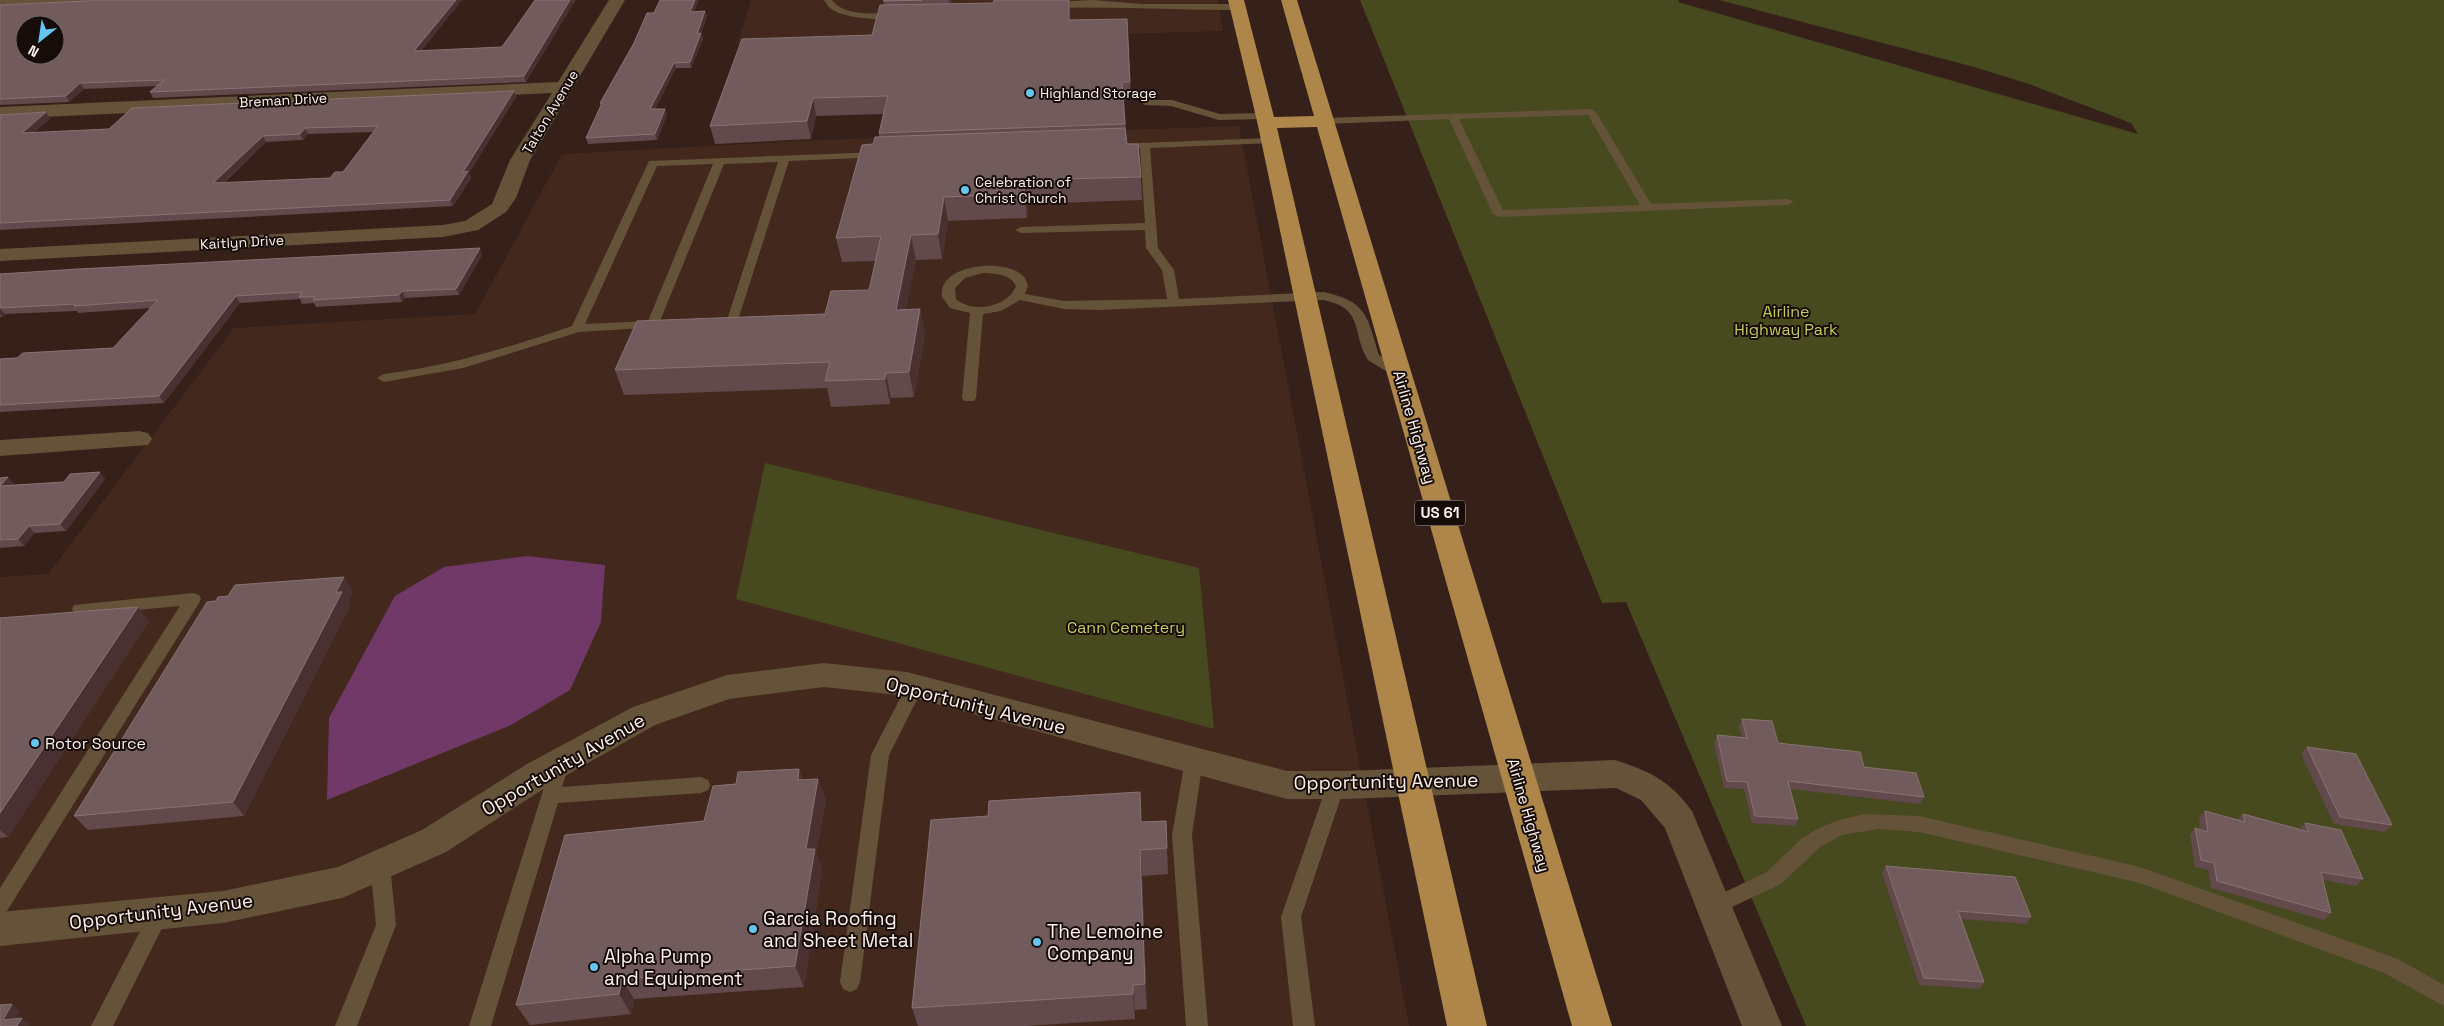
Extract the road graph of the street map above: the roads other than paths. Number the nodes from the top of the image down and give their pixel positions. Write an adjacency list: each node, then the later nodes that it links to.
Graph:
1 (90, 0): 7 (street)
2 (617, 0): 10 (street, Talton Avenue)
3 (828, 0): 9 (lane)
4 (1290, 0): 14 (highway, Airline Highway / US 61)
5 (1097, 2): 6 (lane); 8 (lane)
6 (1237, 3): 15 (highway)
7 (0, 4)
8 (1038, 6)
9 (912, 15)
10 (566, 87): 12 (street, Breman Drive); 23 (street, Talton Avenue)
11 (1148, 103): 15 (lane)
12 (0, 113)
13 (1453, 116): 14 (lane); 22 (lane); 22 (lane)
14 (1325, 121): 15 (highway); 35 (highway, Airline Highway / US 61)
15 (1267, 127): 16 (lane); 28 (highway)
16 (1145, 145): 17 (lane); 24 (lane)
17 (1106, 146)
18 (892, 154): 19 (lane)
19 (785, 158): 20 (lane); 31 (lane)
20 (720, 160): 33 (lane); 34 (lane)
21 (1788, 202): 22 (lane)
22 (1648, 208)
23 (482, 221): 26 (street, Kaitlyn Drive)
24 (1150, 226): 25 (lane); 29 (lane)
25 (1021, 230)
26 (0, 255)
27 (1019, 296): 29 (lane); 30 (lane); 30 (lane)
28 (1304, 297): 29 (lane); 35 (lane); 45 (highway)
29 (1174, 303)
30 (977, 310): 37 (lane)
31 (733, 320)
32 (670, 323): 33 (lane)
33 (653, 324): 34 (lane)
34 (577, 328): 36 (lane)
35 (1399, 373): 44 (highway, Airline Highway / US 61)
36 (384, 378)
37 (969, 398)
38 (139, 438): 39 (street)
39 (0, 448)
40 (80, 609): 50 (lane)
41 (915, 686): 42 (street, Opportunity Avenue); 43 (street, Opportunity Avenue); 54 (lane)
42 (1194, 760): 47 (street, Opportunity Avenue); 59 (lane)
43 (561, 761): 48 (lane); 49 (street, Opportunity Avenue)
44 (1518, 778): 45 (street, Opportunity Avenue); 51 (street, Opportunity Avenue); 62 (highway, Airline Highway / US 61)
45 (1412, 781): 47 (street, Opportunity Avenue); 61 (highway)
46 (701, 785): 48 (lane)
47 (1336, 785): 60 (lane)
48 (550, 796): 58 (lane)
49 (380, 865): 52 (street, Opportunity Avenue); 57 (lane)
50 (0, 906)
51 (1716, 906): 55 (lane); 63 (street, Opportunity Avenue)
52 (159, 913): 53 (street, Opportunity Avenue); 56 (lane)
53 (0, 928)
54 (850, 982)
55 (2444, 996)
56 (102, 1026)
57 (346, 1026)
58 (480, 1026)
59 (1197, 1026)
60 (1304, 1026)
61 (1467, 1026)
62 (1592, 1026)
63 (1762, 1026)

